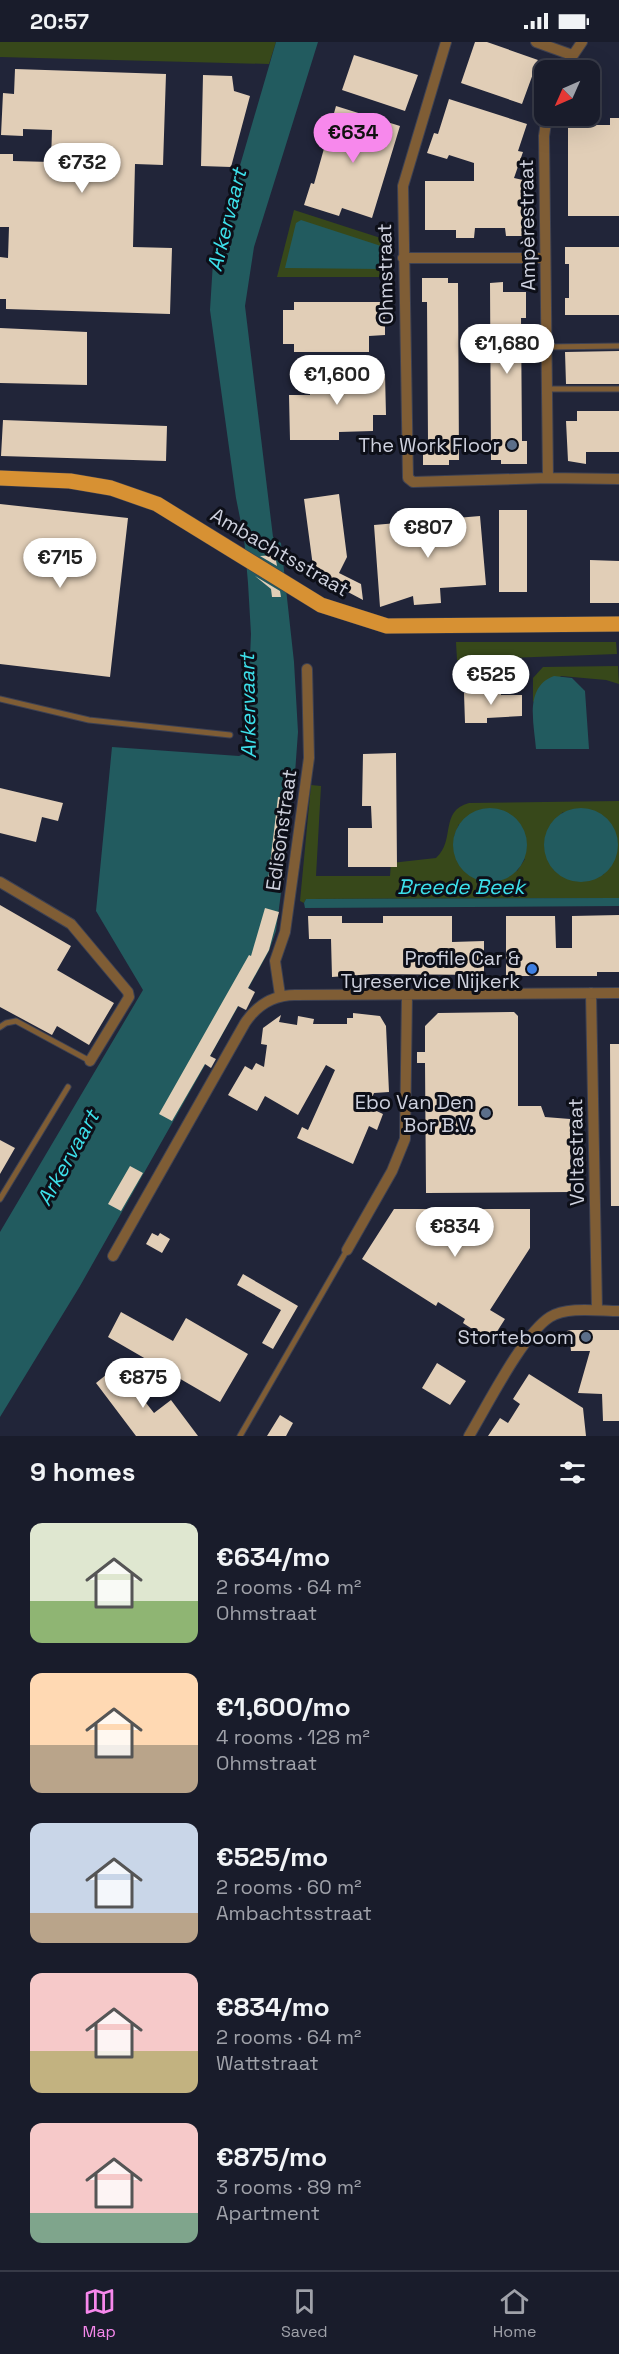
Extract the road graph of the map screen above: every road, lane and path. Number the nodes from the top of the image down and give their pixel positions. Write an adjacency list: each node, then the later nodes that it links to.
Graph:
1 (446, 42): 7 (street, Ohmstraat)
2 (536, 42): 4 (street)
3 (582, 42): 4 (street)
4 (572, 55): 5 (street)
5 (569, 60)
6 (546, 126): 8 (street, Ampèrestraat)
7 (403, 258): 8 (street); 14 (street, Ohmstraat)
8 (545, 258): 10 (street, Ampèrestraat)
9 (619, 346): 10 (lane)
10 (546, 347): 11 (street, Ampèrestraat)
11 (547, 389): 12 (lane); 14 (street, Ampèrestraat)
12 (619, 389)
13 (0, 477): 16 (main road, Ambachtsstraat)
14 (548, 478): 15 (street, Ohmstraat)
15 (619, 479)
16 (619, 624)
17 (307, 669): 23 (street, Edisonstraat)
18 (0, 699): 19 (lane)
19 (230, 735)
20 (0, 882): 26 (street)
21 (591, 993): 22 (street); 24 (street); 31 (street, Voltastraat)
22 (619, 993)
23 (280, 995): 24 (street); 30 (street)
24 (407, 995): 29 (street)
25 (0, 1027): 26 (lane)
26 (90, 1061)
27 (68, 1087): 28 (lane)
28 (0, 1199)
29 (346, 1250): 33 (lane)
30 (113, 1256)
31 (597, 1311): 32 (street); 34 (street)
32 (619, 1311)
33 (240, 1436)
34 (469, 1436)

